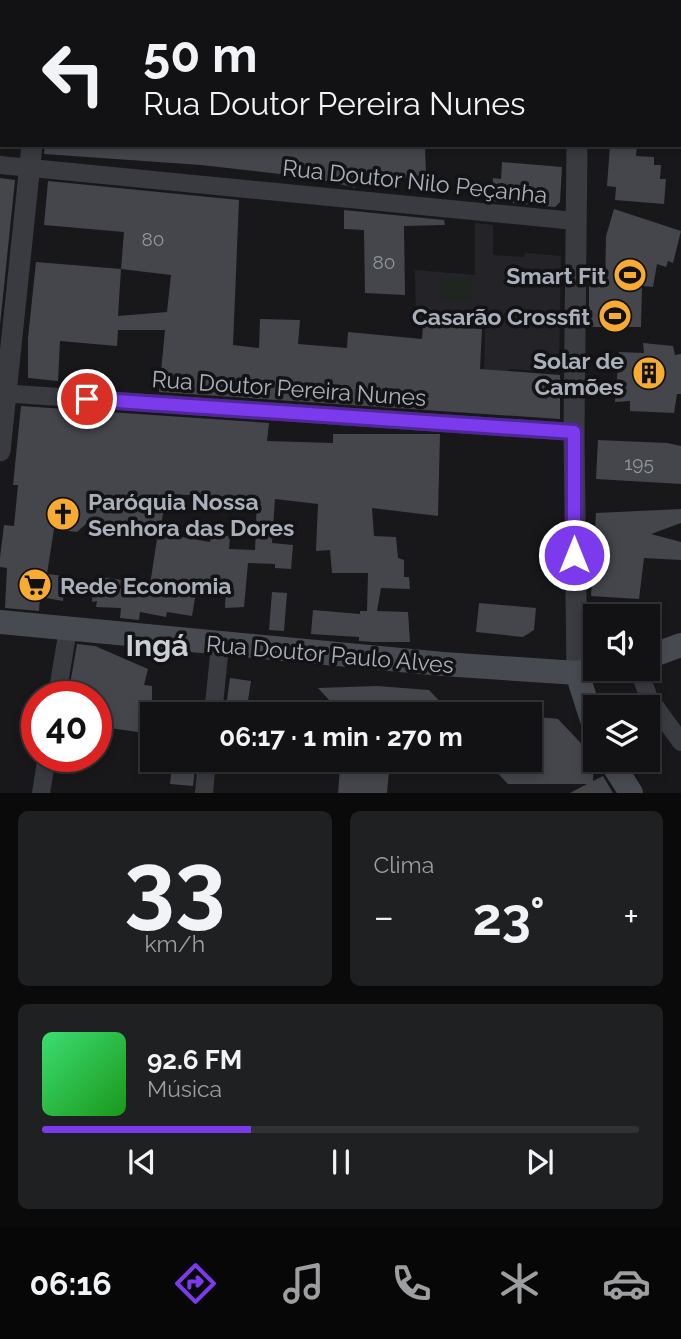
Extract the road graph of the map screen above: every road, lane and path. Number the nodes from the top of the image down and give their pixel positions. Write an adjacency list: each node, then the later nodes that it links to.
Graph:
1 (32, 147): 4 (street)
2 (577, 147): 5 (street)
3 (0, 165): 4 (street, Rua Doutor Nilo Peçanha)
4 (29, 167): 5 (street, Rua Doutor Nilo Peçanha); 6 (street)
5 (575, 221): 7 (street)
6 (3, 393): 7 (street, Rua Doutor Pereira Nunes); 8 (street)
7 (574, 432): 9 (street)
8 (0, 451)
9 (584, 604)
10 (1, 621): 11 (main road, Rua Doutor Paulo Alves)
11 (68, 629): 13 (main road, Rua Doutor Paulo Alves); 16 (street)
12 (681, 645): 14 (main road)
13 (220, 646): 15 (main road, Rua Doutor Paulo Alves); 18 (street)
14 (660, 653)
15 (583, 671)
16 (59, 681)
17 (643, 681): 19 (street)
18 (213, 702)
19 (681, 743)
20 (44, 772): 23 (street)
21 (206, 772): 24 (street)
22 (618, 772): 25 (main road)
23 (41, 793)
24 (204, 793)
25 (631, 793)

